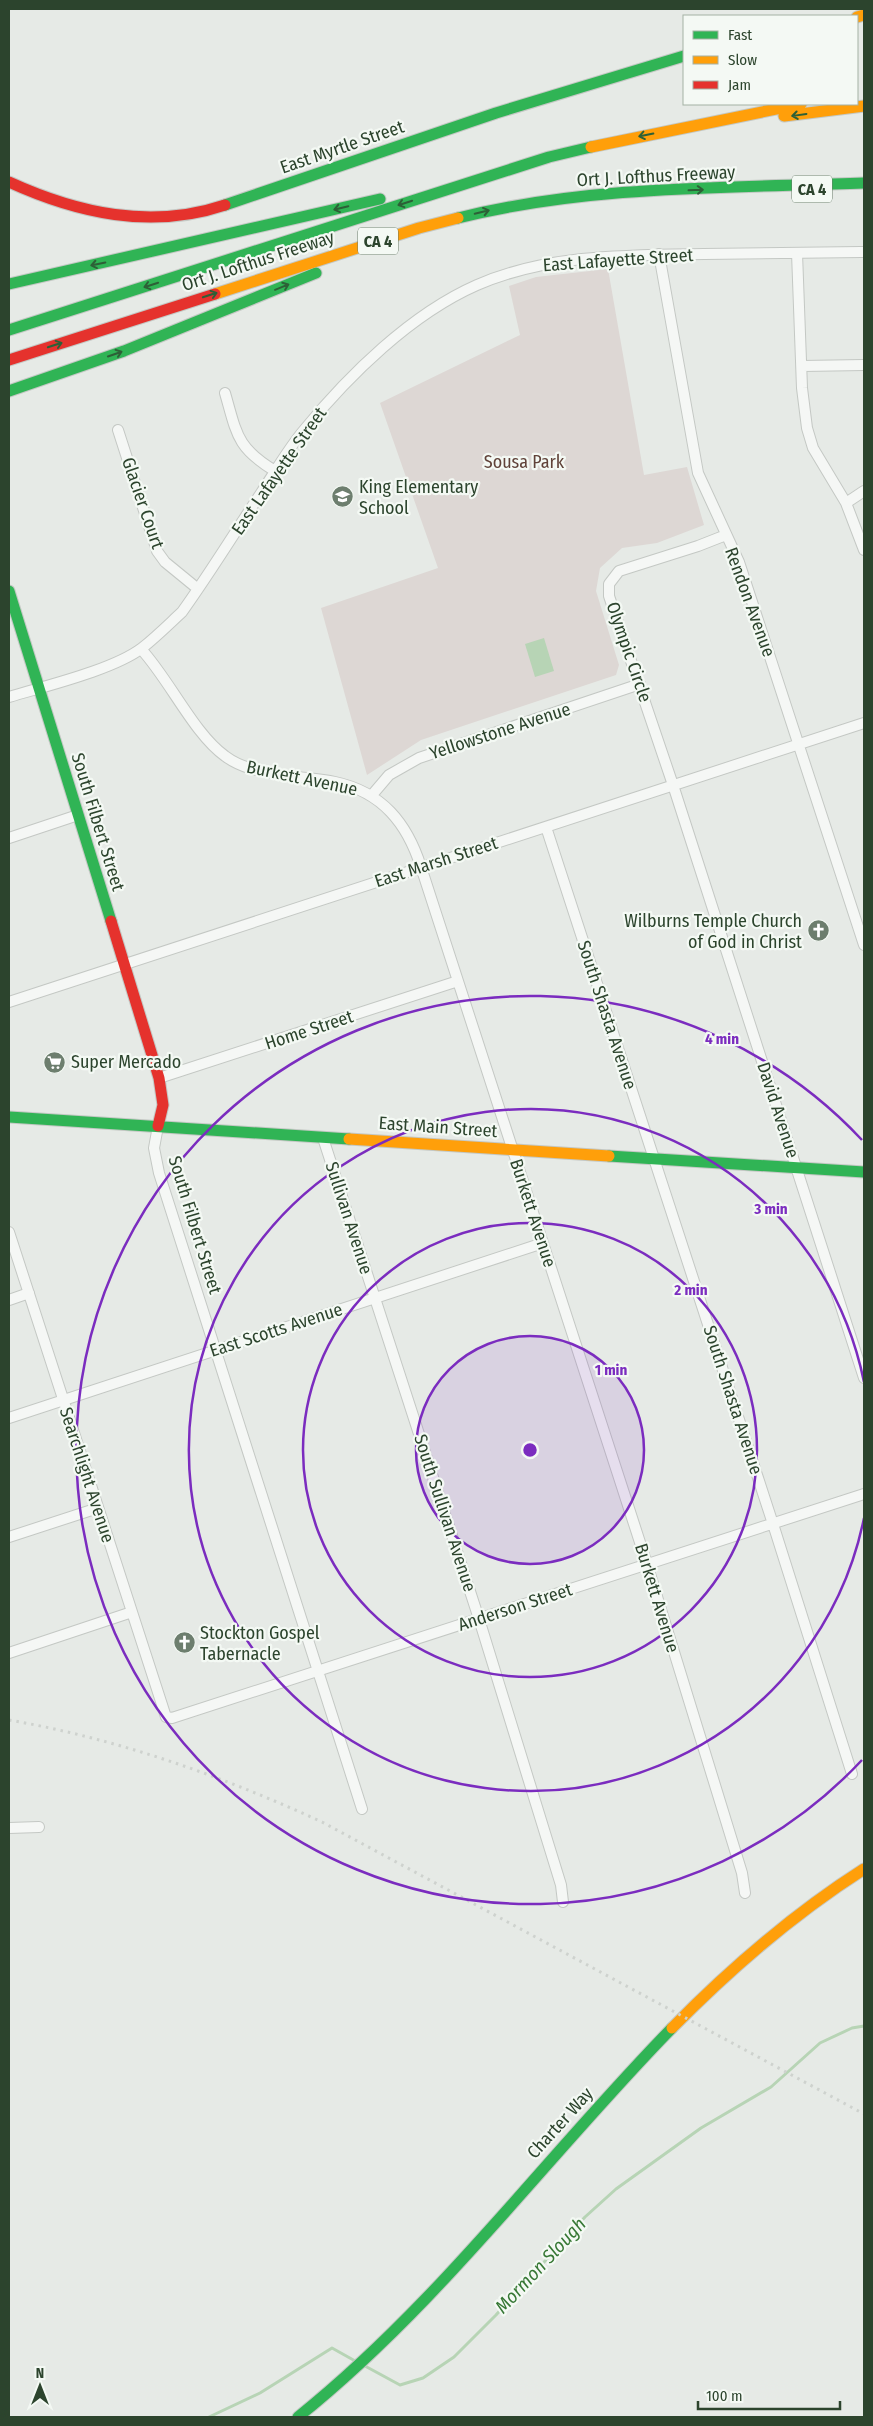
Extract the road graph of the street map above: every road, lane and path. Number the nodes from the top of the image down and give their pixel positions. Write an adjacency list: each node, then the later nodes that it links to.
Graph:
1 (683, 56): 6 (main road, East Myrtle Street)
2 (795, 105): 4 (main road)
3 (864, 106): 4 (main road, CA 4, one-way to 4)
4 (694, 126): 5 (main road, Ort J. Lofthus Freeway / CA 4, one-way to 5)
5 (525, 165): 14 (main road, one-way to 14); 15 (main road, Ort J. Lofthus Freeway / CA 4, one-way to 15)
6 (9, 182)
7 (864, 183): 8 (main road)
8 (760, 188): 9 (main road, CA 4); 10 (main road, Ort J. Lofthus Freeway / CA 4, one-way to 8)
9 (864, 189)
10 (457, 218): 16 (main road, Ort J. Lofthus Freeway / CA 4, one-way to 10); 19 (main road, one-way to 10)
11 (864, 252): 12 (street, East Lafayette Street)
12 (798, 253): 13 (street, East Lafayette Street); 18 (street)
13 (659, 254): 22 (street, East Lafayette Street); 25 (street, Rendon Avenue)
14 (9, 284)
15 (9, 330)
16 (9, 360)
17 (864, 365): 18 (street)
18 (802, 366): 24 (street)
19 (9, 390)
20 (224, 393): 22 (street)
21 (118, 430): 27 (street, Glacier Court)
22 (275, 471): 27 (street, East Lafayette Street)
23 (864, 491): 24 (street)
24 (846, 503): 26 (street)
25 (726, 535): 30 (street, Olympic Circle); 34 (street, Rendon Avenue)
26 (864, 550)
27 (198, 589): 29 (street, East Lafayette Street)
28 (9, 590): 31 (main road, South Filbert Street)
29 (141, 649): 31 (street, East Lafayette Street); 36 (street, Burkett Avenue)
30 (640, 684): 35 (street, Olympic Circle); 36 (street, Yellowstone Avenue)
31 (39, 688): 32 (street, East Lafayette Street); 37 (main road, South Filbert Street)
32 (9, 697)
33 (864, 723): 34 (street, East Marsh Street)
34 (800, 744): 35 (street, East Marsh Street); 41 (street, Rendon Avenue)
35 (673, 785): 38 (street, East Marsh Street); 51 (street, David Avenue)
36 (372, 795): 40 (street, Burkett Avenue)
37 (78, 815): 39 (street); 42 (main road, South Filbert Street)
38 (546, 827): 40 (street, East Marsh Street); 50 (street, South Shasta Avenue)
39 (9, 838)
40 (422, 867): 42 (street, East Marsh Street); 43 (street, Burkett Avenue)
41 (864, 945)
42 (124, 964): 44 (street, East Marsh Street); 45 (main road, South Filbert Street)
43 (458, 981): 45 (street, Home Street); 49 (street, Burkett Avenue)
44 (9, 1002)
45 (159, 1078): 47 (main road, South Filbert Street)
46 (9, 1117): 47 (main road, East Main Street)
47 (158, 1126): 48 (main road, East Main Street); 58 (street, South Filbert Street)
48 (323, 1138): 49 (main road, East Main Street); 56 (street, Sullivan Avenue)
49 (513, 1150): 50 (main road, East Main Street); 54 (street, Burkett Avenue)
50 (654, 1158): 51 (main road, East Main Street); 64 (street, South Shasta Avenue)
51 (796, 1167): 52 (main road, East Main Street); 59 (street, David Avenue)
52 (864, 1172)
53 (9, 1232): 55 (street, Searchlight Avenue)
54 (543, 1243): 56 (street, East Scotts Avenue); 66 (street, Burkett Avenue)
55 (29, 1293): 57 (street); 60 (street, Searchlight Avenue)
56 (375, 1298): 58 (street, East Scotts Avenue); 68 (street, South Sullivan Avenue)
57 (9, 1300)
58 (216, 1349): 60 (street, East Scotts Avenue); 70 (street, South Filbert Street)
59 (864, 1378)
60 (63, 1400): 61 (street, East Scotts Avenue); 63 (street, Searchlight Avenue)
61 (9, 1418)
62 (864, 1494): 64 (street, Anderson Street)
63 (98, 1508): 65 (street); 67 (street, Searchlight Avenue)
64 (773, 1524): 66 (street, Anderson Street); 72 (street, South Shasta Avenue)
65 (9, 1537)
66 (647, 1564): 68 (street, Anderson Street); 77 (street, Burkett Avenue)
67 (132, 1612): 69 (street); 71 (street, Searchlight Avenue)
68 (479, 1619): 70 (street, Anderson Street); 78 (street, South Sullivan Avenue)
69 (9, 1653)
70 (317, 1671): 71 (street, Anderson Street); 73 (street, South Filbert Street)
71 (166, 1717)
72 (852, 1774)
73 (362, 1810)
74 (39, 1827): 75 (street)
75 (9, 1828)
76 (864, 1870): 79 (main road, Charter Way)
77 (745, 1893)
78 (563, 1902)
79 (298, 2417)

